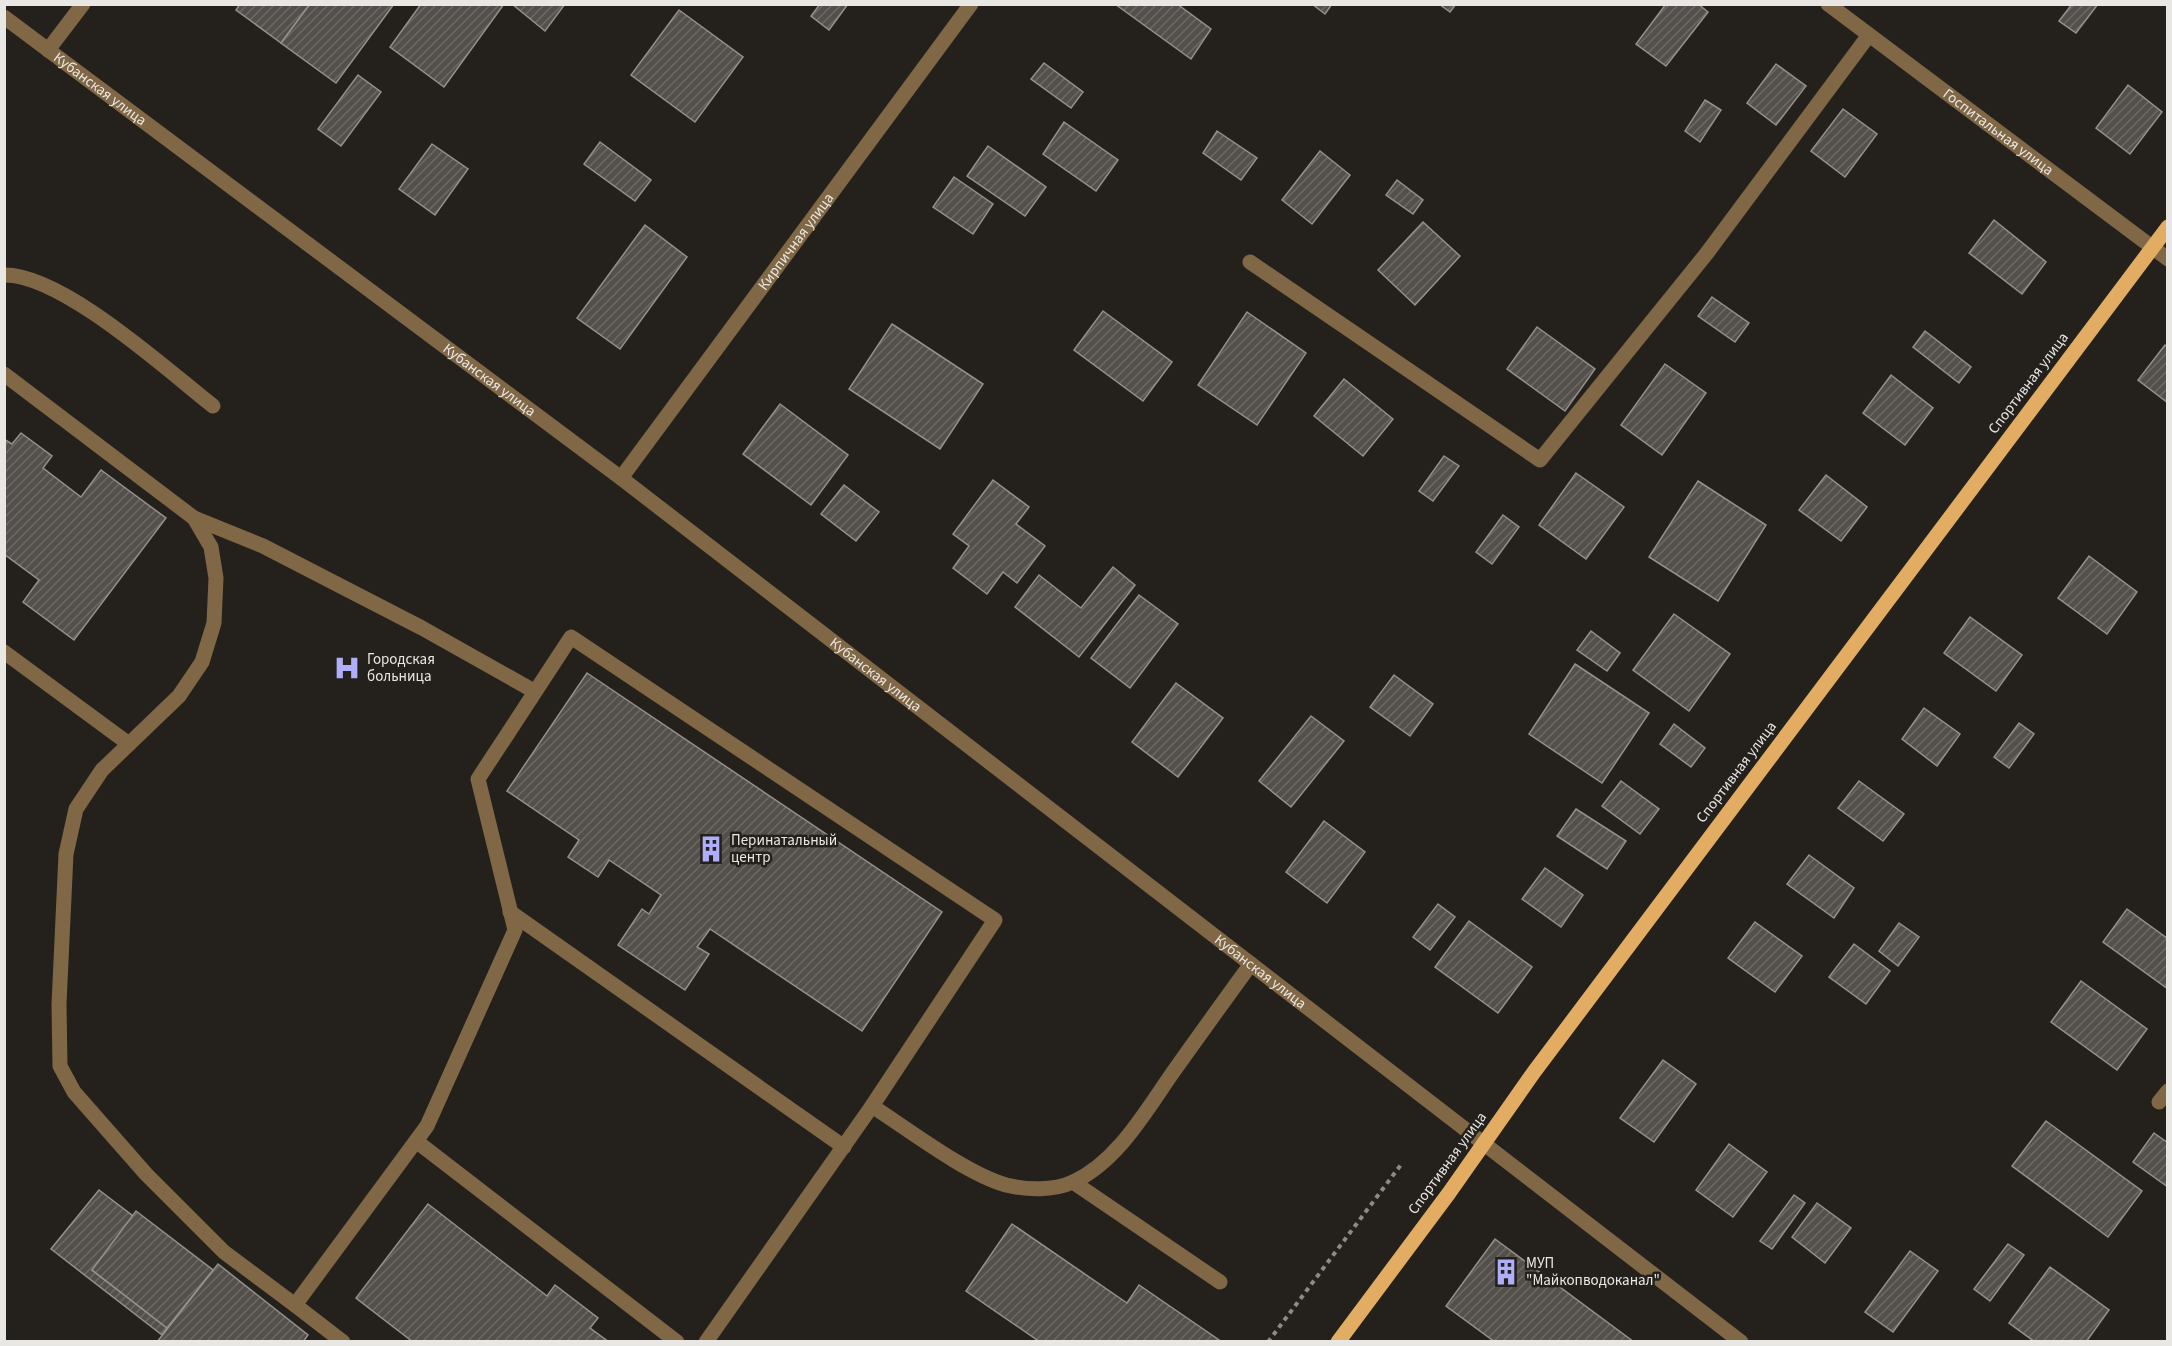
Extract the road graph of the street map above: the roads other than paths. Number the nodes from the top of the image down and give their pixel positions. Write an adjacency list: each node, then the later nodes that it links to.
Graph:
1 (83, 4): 6 (street)
2 (971, 4): 14 (street, Кирпичная улица)
3 (1828, 4): 5 (street, Госпитальная улица)
4 (4, 17): 6 (street, Кубанская улица)
5 (1869, 35): 8 (street, Госпитальная улица); 10 (street)
6 (48, 50): 14 (street, Кубанская улица)
7 (2168, 227): 8 (main road, Спортивная улица)
8 (2152, 248): 9 (street, Госпитальная улица); 23 (main road, Спортивная улица)
9 (2168, 259)
10 (1250, 262)
11 (4, 275): 13 (street)
12 (4, 374): 15 (street)
13 (213, 406)
14 (621, 478): 20 (street, Кубанская улица)
15 (195, 518): 17 (street); 18 (street)
16 (4, 652): 18 (street)
17 (534, 691): 19 (street); 21 (street)
18 (129, 744): 27 (street)
19 (510, 912): 22 (street); 24 (street)
20 (1251, 963): 23 (street, Кубанская улица); 25 (street)
21 (872, 1106): 24 (street); 25 (street)
22 (416, 1141): 27 (street); 29 (street)
23 (1483, 1144): 31 (main road, Спортивная улица); 32 (street, Кубанская улица)
24 (844, 1147): 30 (street)
25 (1072, 1182): 26 (street)
26 (1220, 1282)
27 (295, 1305): 28 (street)
28 (343, 1341)
29 (677, 1341)
30 (706, 1341)
31 (1338, 1341)
32 (1742, 1341)

